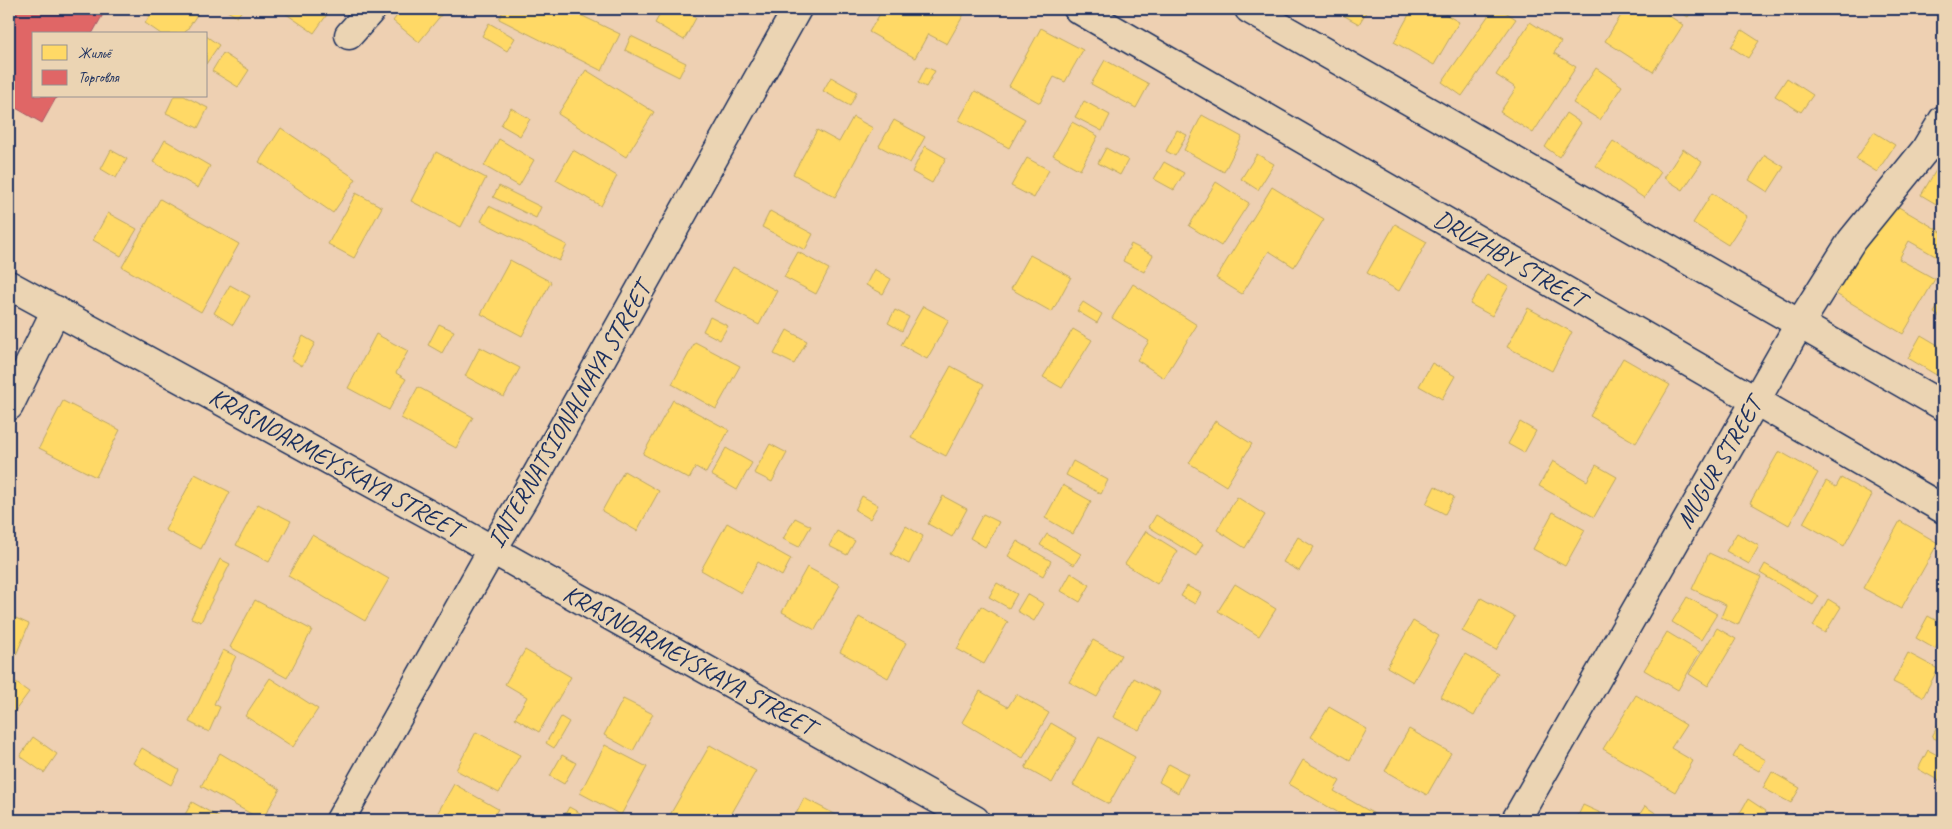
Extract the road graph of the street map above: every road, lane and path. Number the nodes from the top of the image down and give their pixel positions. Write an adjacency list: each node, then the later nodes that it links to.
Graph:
1 (372, 9): 5 (street)
2 (797, 9): 14 (street, INTERNATSIONALNAYA STREET)
3 (1078, 9): 10 (street, DRUZHBY STREET)
4 (1248, 9): 9 (street)
5 (349, 35)
6 (1943, 120): 9 (street, MUGUR STREET)
7 (9, 285): 8 (street, KRASNOARMEYSKAYA STREET)
8 (56, 310): 11 (street); 14 (street, KRASNOARMEYSKAYA STREET)
9 (1800, 323): 10 (street, MUGUR STREET); 12 (street)
10 (1754, 401): 13 (street, DRUZHBY STREET); 17 (street, MUGUR STREET)
11 (9, 406)
12 (1943, 406)
13 (1943, 509)
14 (492, 550): 15 (street, INTERNATSIONALNAYA STREET); 16 (street, KRASNOARMEYSKAYA STREET)
15 (340, 820)
16 (975, 820)
17 (1516, 820)

